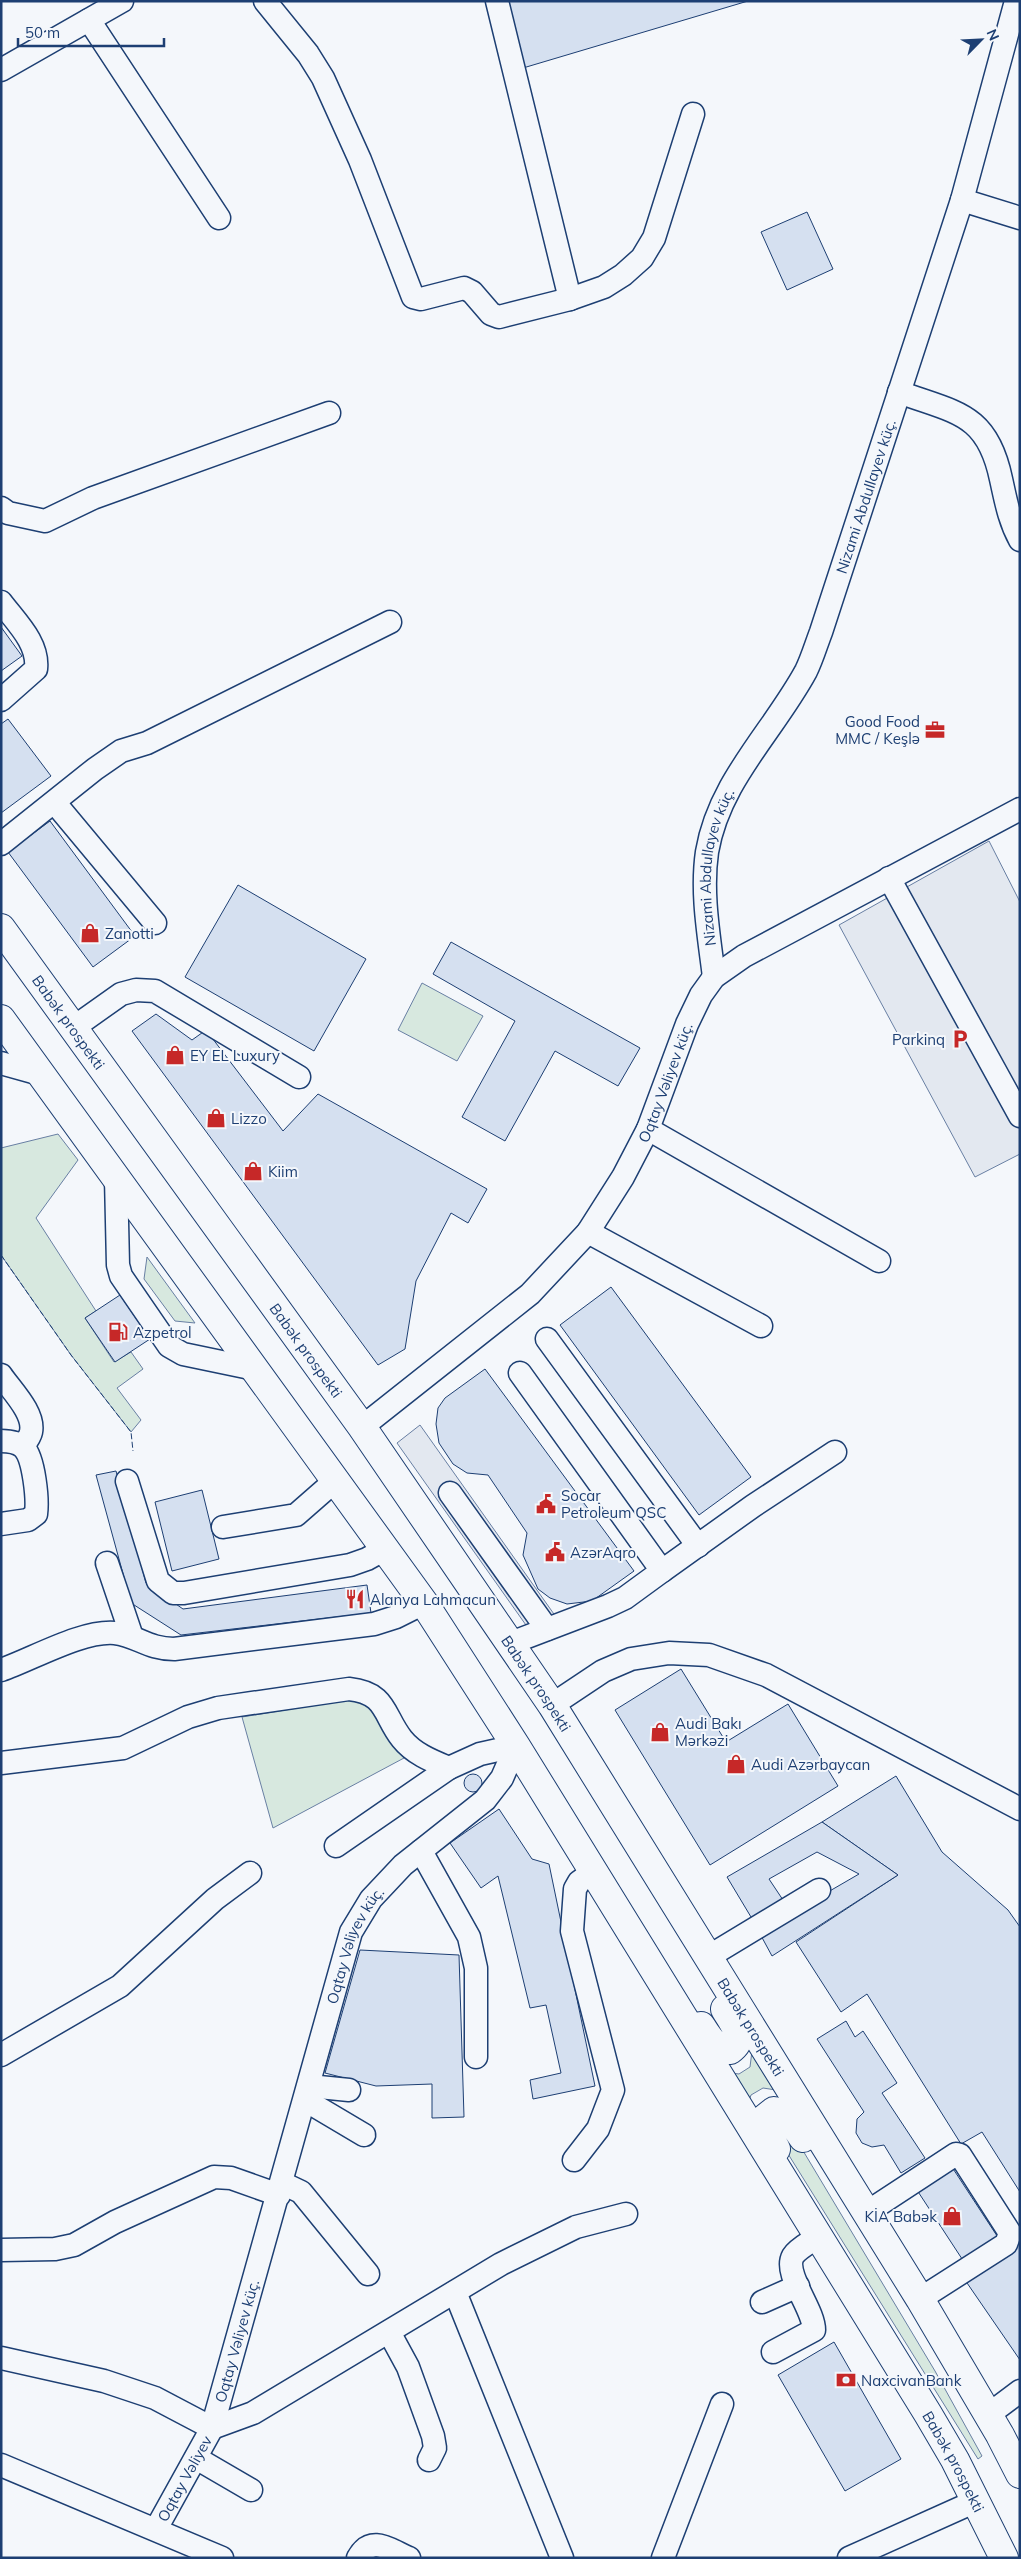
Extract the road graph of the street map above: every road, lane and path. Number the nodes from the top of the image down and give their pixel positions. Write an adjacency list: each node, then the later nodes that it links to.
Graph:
1 (122, 1): 5 (street)
2 (265, 1): 11 (street)
3 (497, 1): 11 (street)
4 (1016, 1): 8 (street, Nizami Abdullayev küç.)
5 (89, 20): 6 (street); 9 (street)
6 (1, 70)
7 (693, 114): 11 (street)
8 (962, 200): 10 (street); 12 (street, Nizami Abdullayev küç.)
9 (219, 218)
10 (1020, 218)
11 (570, 299)
12 (899, 392): 15 (street); 25 (street, Nizami Abdullayev küç.)
13 (329, 413): 14 (street)
14 (1, 508)
15 (1020, 540)
16 (1, 602): 18 (street)
17 (390, 622): 19 (street)
18 (1, 700)
19 (55, 803): 21 (street); 23 (street)
20 (1020, 809): 22 (street, Oqtay Vəliyev küç.)
21 (1, 844)
22 (890, 878): 25 (street, Oqtay Vəliyev küç.); 31 (street)
23 (155, 923)
24 (1, 928): 27 (main road, Babək prospekti)
25 (714, 977): 32 (street, Oqtay Vəliyev küç.)
26 (1, 1019): 29 (main road, Babək prospekti)
27 (73, 1028): 30 (street); 41 (main road, Babək prospekti)
28 (1, 1063): 29 (street)
29 (40, 1074): 33 (main road, Babək prospekti)
30 (299, 1077)
31 (1020, 1116)
32 (648, 1129): 34 (street, Oqtay Vəliyev küç.); 35 (street)
33 (116, 1178): 38 (main road, Babək prospekti); 38 (street)
34 (588, 1232): 36 (street); 41 (street, Oqtay Vəliyev küç.)
35 (879, 1262)
36 (761, 1326)
37 (547, 1339): 49 (street)
38 (254, 1369): 44 (main road, Babək prospekti)
39 (520, 1373): 52 (street)
40 (1, 1375): 42 (street)
41 (362, 1427): 56 (main road, Babək prospekti)
42 (12, 1444): 47 (street)
43 (834, 1452): 49 (street)
44 (336, 1480): 48 (street); 50 (main road, Babək prospekti)
45 (127, 1481): 50 (street)
46 (450, 1493): 54 (street)
47 (1, 1524)
48 (223, 1527)
49 (698, 1546): 52 (street)
50 (385, 1549): 53 (main road, Babək prospekti)
51 (107, 1563): 55 (street)
52 (662, 1571): 54 (street)
53 (424, 1603): 55 (street); 59 (main road, Babək prospekti)
54 (548, 1629): 56 (street)
55 (132, 1636): 57 (street)
56 (511, 1643): 58 (main road, Babək prospekti)
57 (1, 1670)
58 (552, 1705): 62 (street); 68 (main road, Babək prospekti)
59 (516, 1746): 61 (street); 64 (street, Oqtay Vəliyev küç.); 65 (main road, Babək prospekti)
60 (1, 1764): 61 (street)
61 (448, 1768): 63 (street)
62 (1020, 1810)
63 (336, 1846)
64 (421, 1851): 71 (street); 73 (street, Oqtay Vəliyev küç.)
65 (593, 1872): 68 (main road); 75 (street); 79 (main road, Babək prospekti)
66 (250, 1873): 70 (street)
67 (819, 1890): 69 (street)
68 (681, 1914): 69 (main road, Babək prospekti)
69 (708, 1957): 77 (main road, Babək prospekti)
70 (1, 2055)
71 (476, 2057)
72 (349, 2090): 73 (street)
73 (307, 2093): 74 (street); 76 (street, Oqtay Vəliyev küç.)
74 (364, 2135)
75 (574, 2160)
76 (281, 2189): 80 (street); 81 (street); 92 (street, Oqtay Vəliyev küç.)
77 (866, 2213): 84 (main road, Babək prospekti); 84 (street)
78 (626, 2214): 83 (street)
79 (818, 2236): 82 (street); 87 (main road, Babək prospekti)
80 (1, 2250)
81 (368, 2274)
82 (798, 2286): 85 (street); 88 (street)
83 (455, 2292): 86 (street); 104 (street)
84 (920, 2299): 93 (main road, Babək prospekti)
85 (762, 2302)
86 (389, 2332): 92 (street); 95 (street)
87 (883, 2341): 93 (main road); 99 (main road, Babək prospekti)
88 (773, 2352)
89 (1, 2358): 92 (street)
90 (1020, 2391): 93 (street)
91 (722, 2404): 105 (street)
92 (212, 2428): 94 (street, Oqtay Vəliyev)
93 (1002, 2428): 97 (main road, Babək prospekti)
94 (196, 2458): 98 (street); 100 (street, Oqtay Vəliyev)
95 (429, 2460)
96 (1, 2465): 100 (street)
97 (1020, 2474)
98 (251, 2490)
99 (976, 2501): 106 (street); 107 (main road, Babək prospekti)
100 (156, 2529): 101 (street)
101 (222, 2558)
102 (358, 2558): 103 (street)
103 (409, 2558)
104 (562, 2558)
105 (663, 2558)
106 (849, 2558)
107 (1004, 2558)

